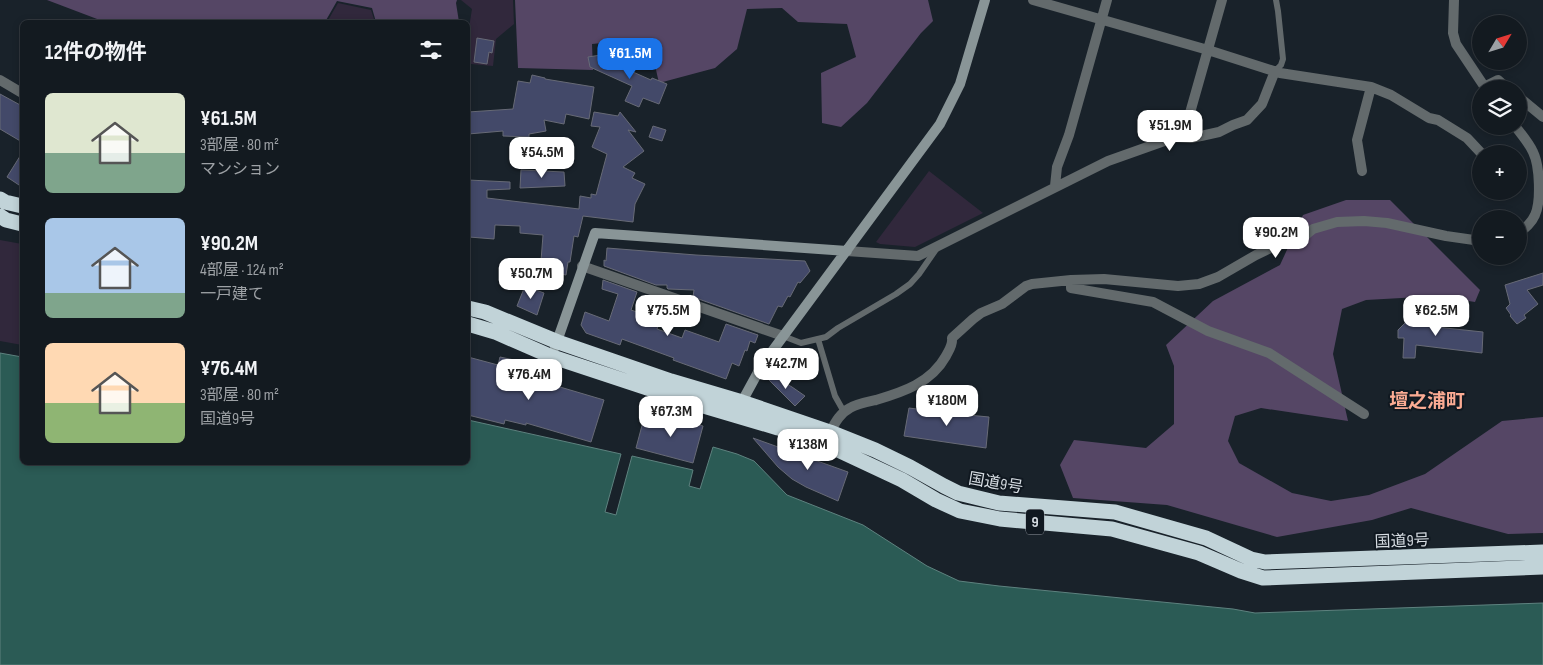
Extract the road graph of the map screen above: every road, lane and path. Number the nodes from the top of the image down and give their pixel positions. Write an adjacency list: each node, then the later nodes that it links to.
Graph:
1 (985, 0): 28 (street)
2 (1033, 0): 7 (street)
3 (1107, 0): 7 (street)
4 (1222, 0): 8 (street)
5 (1276, 0): 9 (lane)
6 (1454, 0): 11 (street)
7 (1101, 20): 8 (street); 20 (street)
8 (1208, 50): 9 (street); 17 (street)
9 (1275, 71): 12 (street); 17 (street)
10 (0, 80): 13 (street)
11 (1480, 80)
12 (1371, 87): 18 (street); 19 (street)
13 (20, 92)
14 (1527, 104): 15 (street)
15 (1543, 117)
16 (1521, 135): 25 (street)
17 (1176, 137): 20 (street)
18 (1474, 145)
19 (1362, 171)
20 (1055, 186): 27 (street)
21 (0, 199): 22 (highway)
22 (20, 206)
23 (0, 216): 24 (highway)
24 (20, 224)
25 (1527, 226)
26 (1472, 240): 30 (street)
27 (939, 245): 28 (street); 34 (lane)
28 (847, 251): 29 (street); 33 (street)
29 (582, 266): 33 (street); 35 (street)
30 (1071, 280): 38 (street); 39 (street)
31 (470, 308): 35 (highway, 国道9号 / 9)
32 (470, 325): 36 (highway, 国道9号 / 9)
33 (784, 336): 34 (lane); 37 (street)
34 (818, 339): 38 (lane)
35 (558, 342): 36 (street); 37 (highway, 国道9号 / 9)
36 (550, 356): 37 (highway, 国道9号 / 9)
37 (739, 408): 40 (highway, 国道9号 / 9); 42 (highway, 国道9号 / 9)
38 (844, 412): 40 (street)
39 (1364, 414)
40 (830, 432): 41 (highway, 国道9号 / 9)
41 (1543, 552)
42 (1543, 567)

